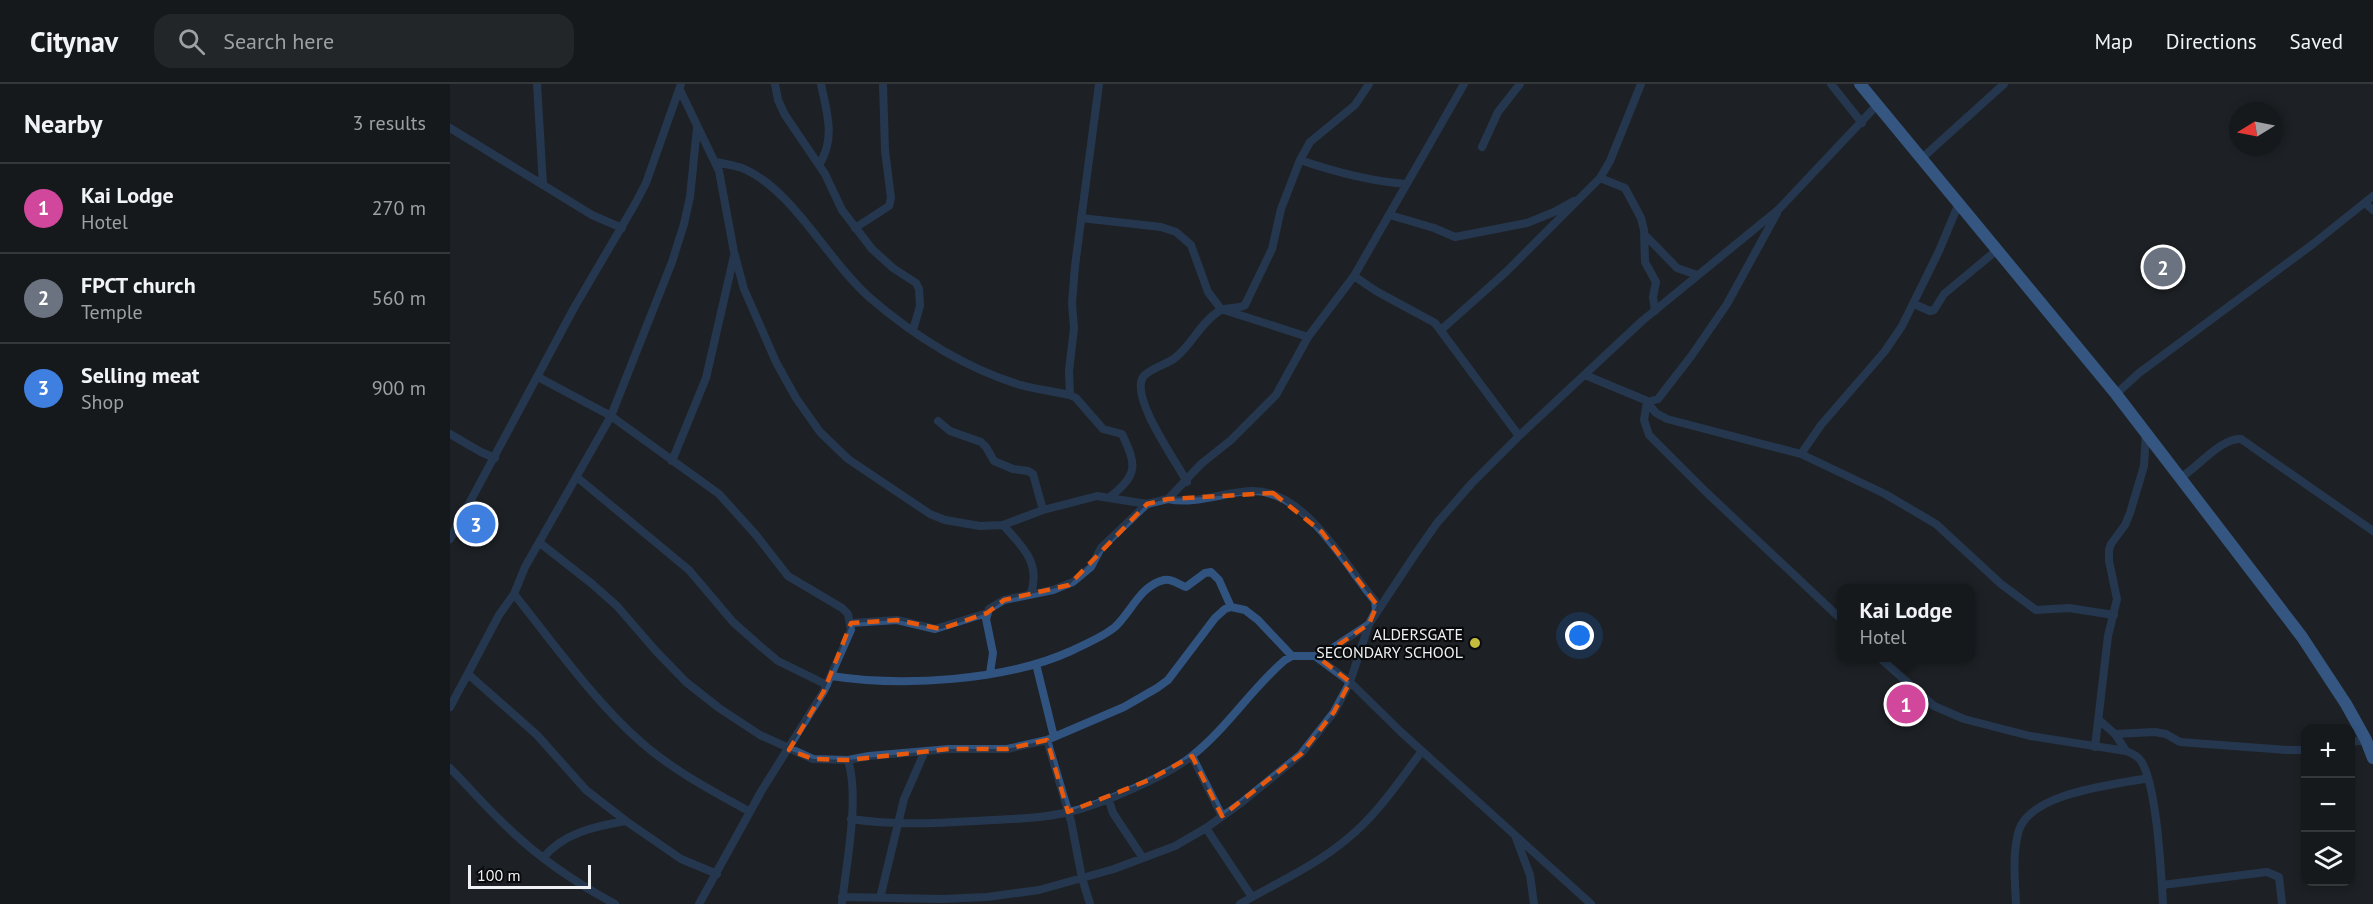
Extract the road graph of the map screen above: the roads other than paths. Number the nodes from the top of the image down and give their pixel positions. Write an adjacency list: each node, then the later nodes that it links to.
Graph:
1 (537, 84): 25 (street)
2 (775, 84): 22 (street)
3 (821, 84): 22 (street)
4 (883, 84): 35 (street)
5 (1099, 84): 33 (street)
6 (1369, 84): 20 (street)
7 (1464, 84): 24 (street)
8 (1520, 84): 18 (street)
9 (1641, 84): 23 (street)
10 (1831, 84): 15 (street)
11 (1860, 84): 14 (highway)
12 (2004, 84): 19 (street)
13 (680, 87): 16 (street); 34 (street)
14 (1877, 105): 15 (street); 19 (highway)
15 (1862, 123): 30 (street)
16 (697, 127): 21 (street); 52 (street)
17 (450, 128): 25 (street)
18 (1482, 147)
19 (1921, 159): 28 (highway)
20 (1300, 160): 24 (street); 42 (street)
21 (716, 162): 38 (street); 44 (street)
22 (819, 165): 35 (street)
23 (1600, 178): 27 (street); 36 (street)
24 (1406, 184): 32 (street)
25 (543, 185): 34 (street)
26 (2373, 196): 29 (street)
27 (1582, 197): 32 (street); 45 (street)
28 (1959, 203): 37 (highway); 41 (street)
29 (2365, 203): 31 (street); 49 (street)
30 (1779, 209): 39 (street); 51 (street)
31 (2373, 210)
32 (1390, 215): 40 (street)
33 (1081, 218): 42 (street); 50 (street)
34 (622, 228): 48 (street)
35 (855, 228): 44 (street)
36 (1646, 236): 39 (street); 43 (street)
37 (1997, 250): 41 (street); 49 (highway)
38 (734, 252): 59 (street); 67 (street)
39 (1697, 275): 43 (street)
40 (1354, 276): 45 (street); 46 (street)
41 (1914, 304): 57 (street)
42 (1221, 309): 46 (street); 62 (street)
43 (1655, 311): 47 (street)
44 (913, 330): 50 (street)
45 (1441, 330): 56 (street)
46 (1308, 337): 62 (street)
47 (1585, 375): 51 (street); 56 (street)
48 (538, 377): 52 (street); 58 (street)
49 (2116, 394): 54 (highway)
50 (1070, 395): 63 (street)
51 (1647, 402): 57 (street); 75 (street)
52 (611, 416): 59 (street); 60 (street)
53 (938, 421): 66 (street)
54 (2146, 432): 61 (highway); 76 (street)
55 (450, 434): 58 (street)
56 (1519, 436): 78 (street)
57 (1800, 454): 76 (street)
58 (495, 458): 69 (street)
59 (672, 461): 77 (street)
60 (578, 478): 70 (street); 87 (street)
61 (2180, 478): 68 (street); 92 (highway)
62 (1187, 482): 64 (street)
63 (1110, 497): 65 (street); 66 (street)
64 (1168, 499): 65 (street); 78 (street)
65 (1147, 504): 71 (street)
66 (1042, 510): 67 (street)
67 (1003, 525): 71 (street)
68 (2373, 531)
69 (450, 539)
70 (540, 543): 72 (street); 95 (street)
71 (1031, 593): 74 (street)
72 (514, 594): 84 (street); 106 (street)
73 (1232, 607): 79 (street); 82 (street); 91 (street)
74 (987, 613): 77 (street); 83 (street)
75 (1837, 615)
76 (2114, 615): 89 (street)
77 (851, 622): 85 (street)
78 (1369, 624): 80 (street); 86 (street)
79 (1292, 656): 80 (street); 100 (street)
80 (1316, 656): 86 (street)
81 (1886, 662): 94 (street)
82 (1036, 664): 83 (street); 91 (street)
83 (990, 673): 85 (street)
84 (468, 674): 88 (street); 110 (street)
85 (831, 676): 87 (street)
86 (1350, 682): 97 (street); 108 (street)
87 (827, 685): 95 (street)
88 (450, 706)
89 (2099, 720): 90 (street); 94 (street)
90 (2115, 734): 96 (street); 98 (street)
91 (1050, 739): 99 (street); 107 (street)
92 (2366, 740): 93 (street); 101 (highway)
93 (2355, 741)
94 (2095, 747): 98 (street)
95 (789, 750): 102 (street); 106 (street)
96 (2301, 750)
97 (1422, 751): 113 (street); 119 (street)
98 (2126, 751): 104 (street)
99 (924, 753): 102 (street); 111 (street)
100 (1192, 756): 105 (street); 108 (street)
101 (2373, 758)
102 (848, 760): 109 (street)
103 (450, 768): 114 (street)
104 (2148, 778): 118 (street); 129 (street)
105 (1108, 798): 107 (street); 115 (street)
106 (750, 812): 116 (street)
107 (1068, 812): 111 (street); 117 (street)
108 (1222, 816): 112 (street)
109 (851, 819): 111 (street); 121 (street)
110 (626, 821): 114 (street); 116 (street)
111 (897, 823): 120 (street)
112 (1206, 828): 115 (street); 119 (street)
113 (1515, 835): 127 (street); 128 (street)
114 (543, 858): 123 (street)
115 (1143, 858): 117 (street)
116 (717, 874): 124 (street)
117 (1082, 878): 122 (street); 125 (street)
118 (2162, 885): 130 (street); 131 (street)
119 (1252, 897): 126 (street)
120 (880, 898): 121 (street); 122 (street)
121 (842, 900)
122 (987, 901)
123 (615, 904)
124 (699, 904)
125 (1090, 904)
126 (1240, 904)
127 (1534, 904)
128 (1591, 904)
129 (2016, 904)
130 (2163, 904)
131 (2282, 904)

